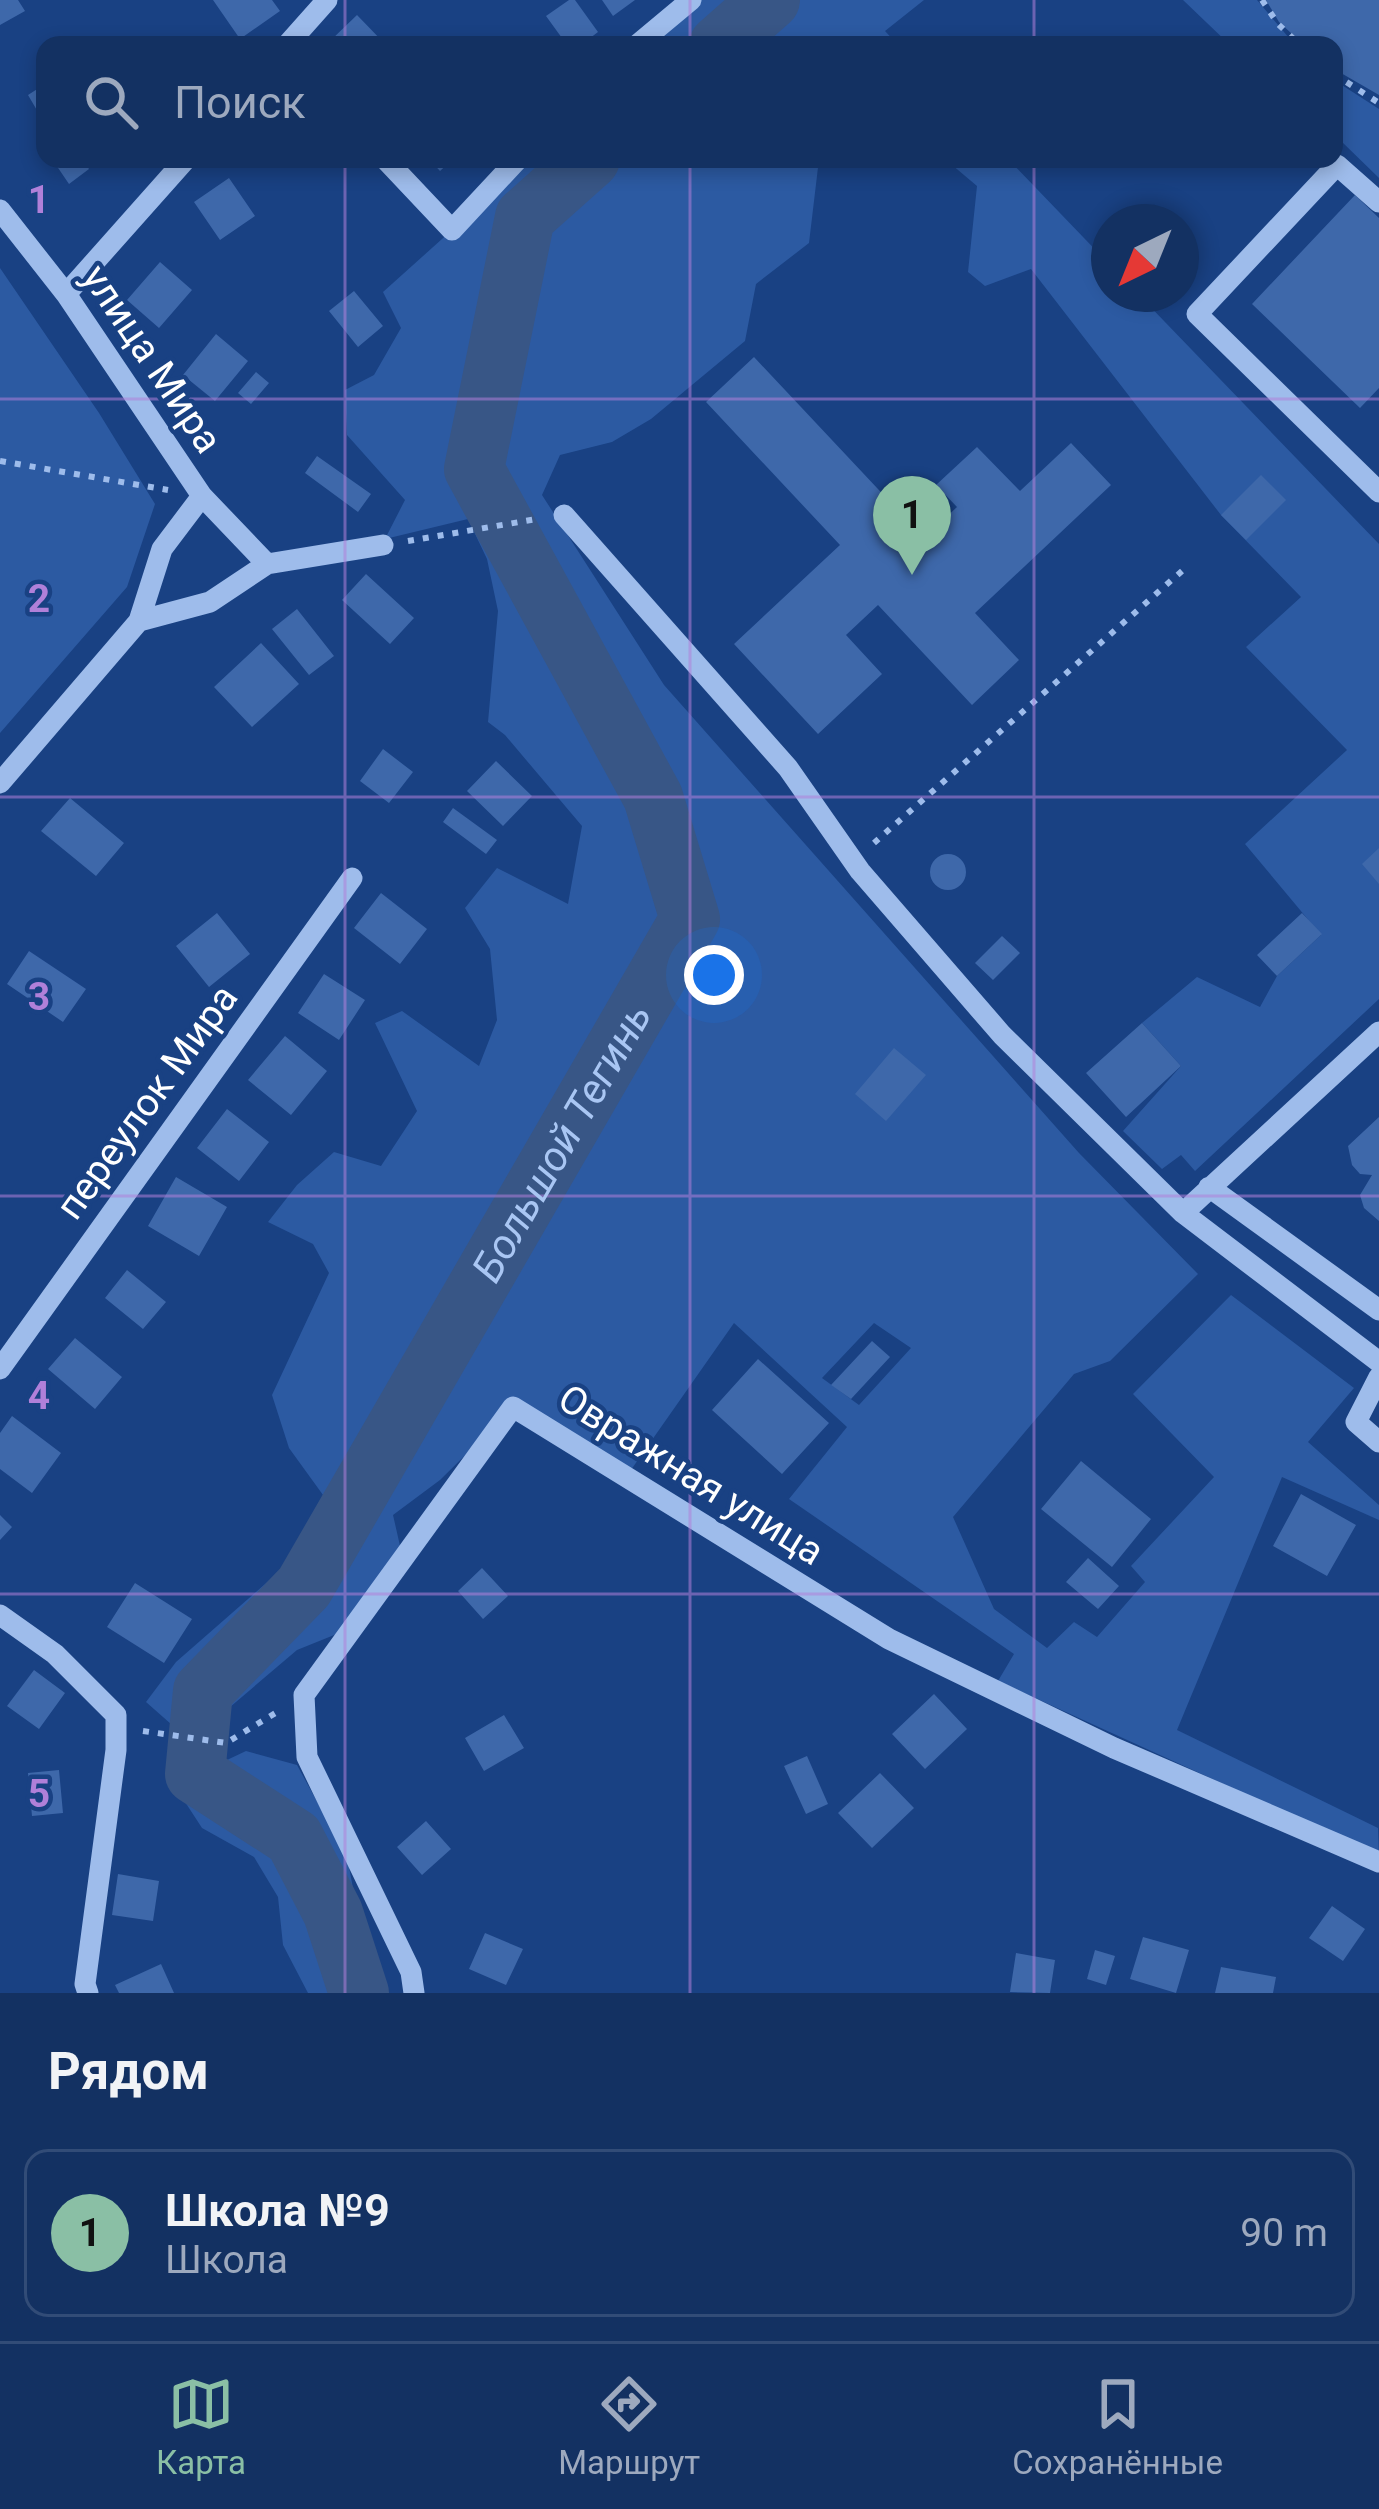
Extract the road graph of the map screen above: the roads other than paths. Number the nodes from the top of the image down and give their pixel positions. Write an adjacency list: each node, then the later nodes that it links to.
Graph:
1 (327, 0): 3 (street)
2 (691, 0): 4 (street)
3 (295, 36)
4 (648, 36)
5 (178, 168): 12 (street)
6 (393, 168): 7 (street)
7 (510, 168)
8 (1334, 168): 13 (street)
9 (1340, 168): 10 (street)
10 (1379, 202)
11 (0, 210): 12 (street, улица Мира)
12 (66, 294): 14 (street, улица Мира)
13 (1379, 492)
14 (202, 496): 17 (street); 18 (street, улица Мира)
15 (565, 515): 23 (street)
16 (382, 545): 17 (street)
17 (267, 564): 18 (street)
18 (139, 621): 19 (street, улица Мира)
19 (0, 783)
20 (352, 878): 26 (street, переулок Мира)
21 (1379, 1032): 22 (street)
22 (1210, 1187): 23 (street); 24 (street)
23 (1184, 1213): 25 (street)
24 (1379, 1310)
25 (1379, 1362)
26 (0, 1369)
27 (1379, 1377): 28 (street)
28 (1379, 1442)
29 (0, 1615): 31 (street)
30 (1379, 1862): 32 (street, Овражная улица)
31 (88, 1993)
32 (414, 1993)

